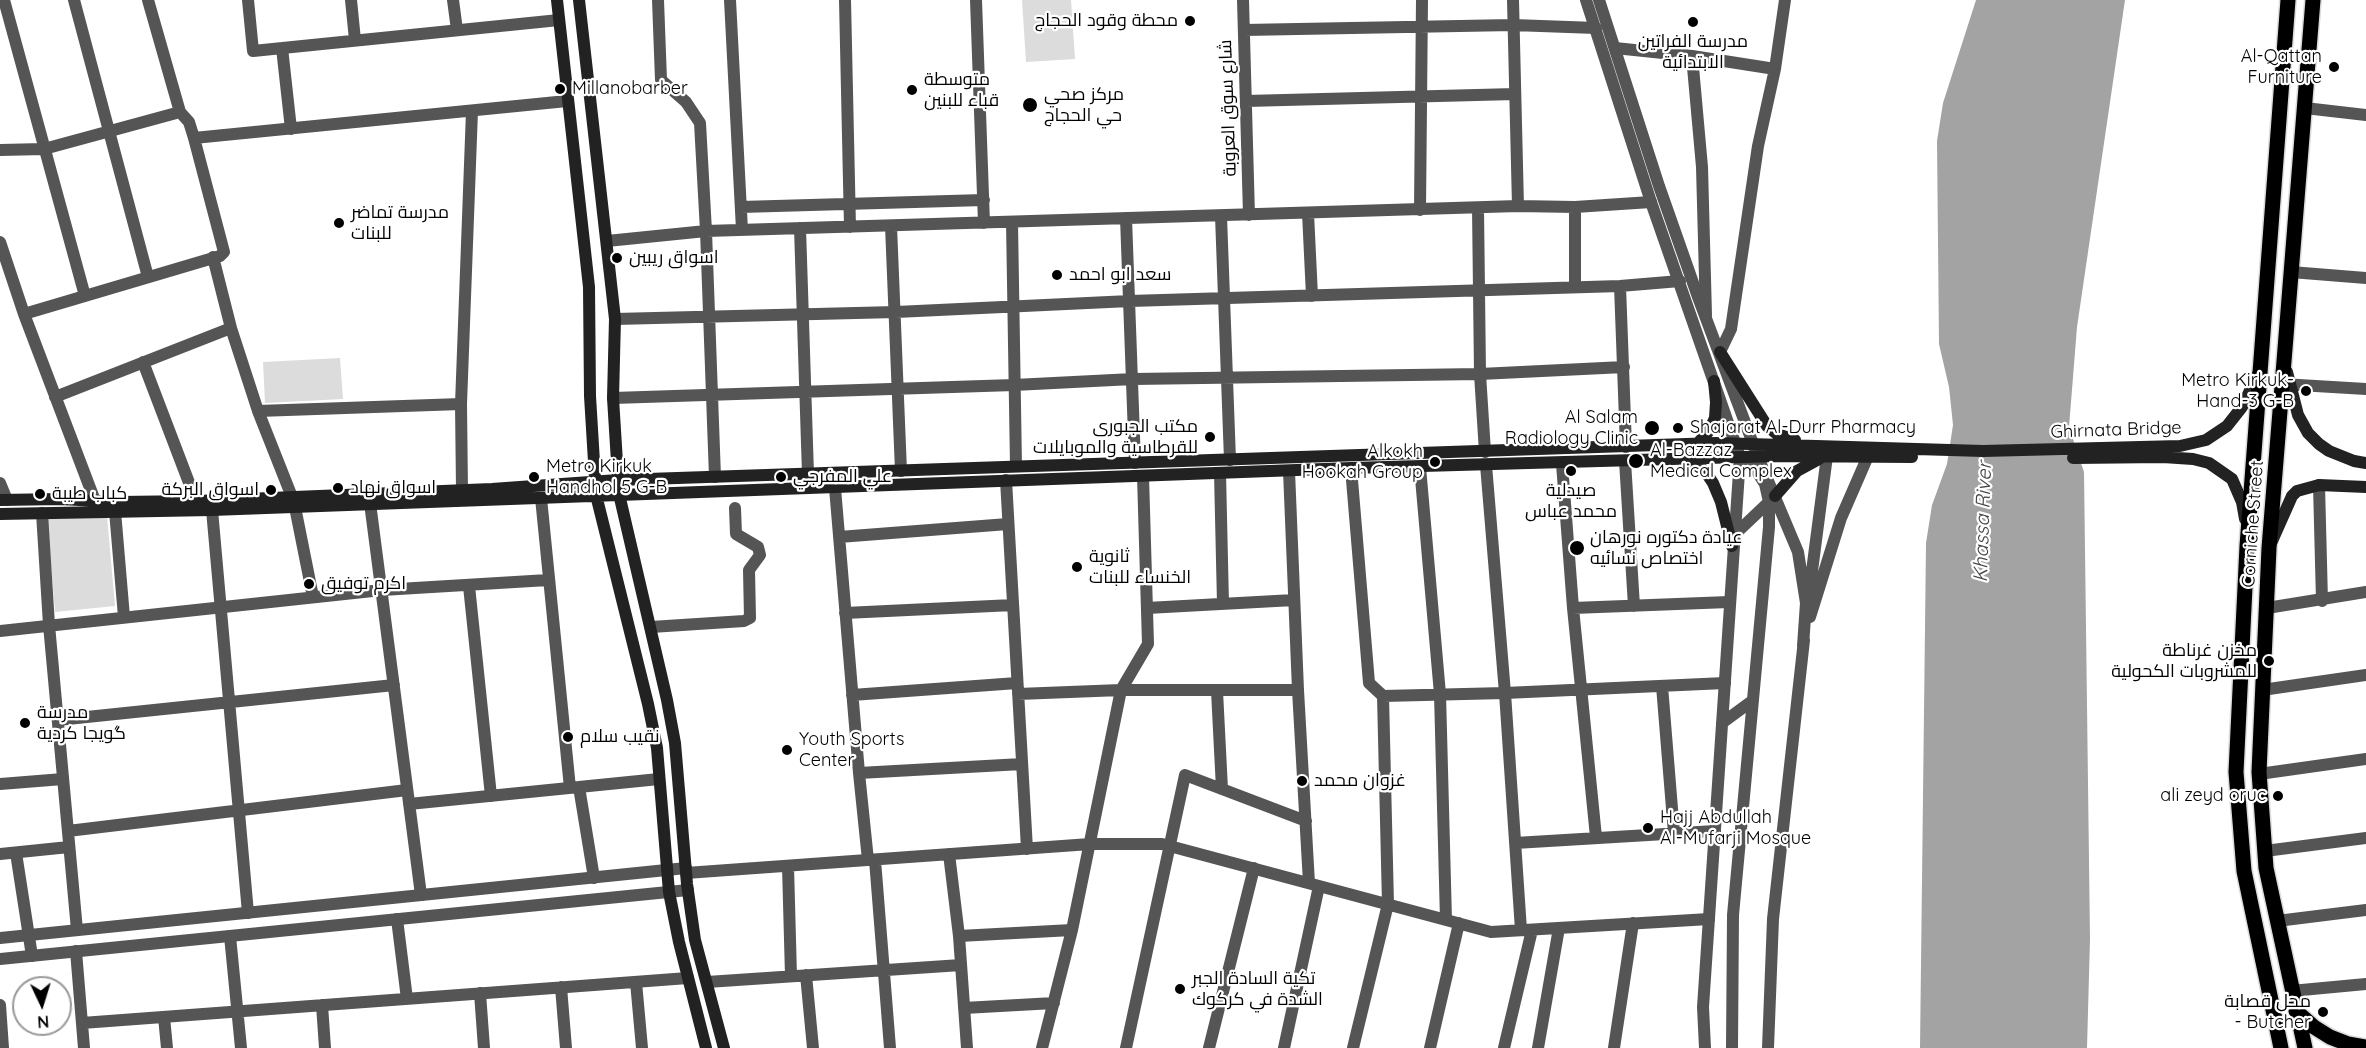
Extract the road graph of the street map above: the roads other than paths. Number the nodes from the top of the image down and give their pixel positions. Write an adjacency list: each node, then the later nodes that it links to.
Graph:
1 (4, 0): 45 (street)
2 (74, 0): 43 (street)
3 (148, 0): 40 (street)
4 (248, 0): 30 (street)
5 (351, 0): 29 (street)
6 (453, 0): 27 (street)
7 (557, 0): 23 (main road)
8 (579, 0): 66 (main road)
9 (658, 0): 65 (street)
10 (730, 0): 51 (street)
11 (846, 0): 49 (street)
12 (976, 0): 47 (street)
13 (1243, 0): 28 (street, شارع سوق العروبة)
14 (1422, 0): 25 (street)
15 (1513, 0): 24 (street)
16 (1586, 0): 26 (street)
17 (1599, 0): 31 (street)
18 (1785, 0): 33 (street)
19 (2288, 0): 21 (main road, Corniche Street)
20 (2313, 0): 22 (main road, Corniche Street)
21 (2286, 16): 22 (main road); 90 (main road, Corniche Street)
22 (2312, 18): 38 (main road, Corniche Street)
23 (559, 20): 27 (street); 36 (main road)
24 (1513, 25): 25 (street); 26 (street); 34 (street)
25 (1422, 26): 28 (street); 35 (street)
26 (1596, 28): 48 (street)
27 (457, 30): 29 (street)
28 (1244, 30): 37 (street, شارع سوق العروبة)
29 (355, 40): 30 (street)
30 (282, 48): 42 (street)
31 (1615, 48): 32 (street); 85 (street)
32 (1692, 56): 33 (street); 85 (street)
33 (1775, 69): 88 (street)
34 (1515, 94): 35 (street); 50 (street)
35 (1421, 96): 37 (street); 54 (street)
36 (567, 101): 39 (street); 135 (main road)
37 (1246, 101): 56 (street, شارع سوق العروبة)
38 (2305, 108): 41 (street); 69 (main road, Corniche Street)
39 (472, 111): 42 (street); 104 (street)
40 (180, 112): 43 (street); 44 (street)
41 (2366, 115)
42 (291, 129): 44 (street)
43 (109, 130): 45 (street); 70 (street)
44 (194, 138): 68 (street)
45 (44, 149): 46 (street); 76 (street)
46 (0, 150)
47 (984, 200): 49 (street); 60 (street)
48 (1651, 202): 52 (street); 72 (street)
49 (851, 204): 51 (street); 62 (street)
50 (1518, 206): 52 (street); 53 (street)
51 (741, 207): 64 (street)
52 (1575, 207): 73 (street)
53 (1478, 208): 54 (street); 75 (street)
54 (1420, 210): 55 (street)
55 (1308, 213): 56 (street); 77 (street)
56 (1249, 215): 57 (street)
57 (1221, 216): 58 (street); 78 (street)
58 (1126, 218): 59 (street); 79 (street)
59 (1012, 222): 60 (street); 80 (street)
60 (984, 223): 61 (street)
61 (891, 226): 62 (street); 81 (street)
62 (850, 227): 63 (street)
63 (800, 228): 64 (street); 82 (street)
64 (742, 230): 65 (street)
65 (706, 231): 66 (street); 84 (street)
66 (607, 241): 86 (main road)
67 (0, 242): 83 (street)
68 (213, 257): 70 (street); 87 (street)
69 (2291, 272): 71 (street); 97 (main road, Corniche Street)
70 (148, 277): 76 (street)
71 (2366, 278)
72 (1680, 281): 74 (street); 95 (street)
73 (1575, 286): 74 (street); 75 (street)
74 (1620, 286): 91 (street)
75 (1480, 290): 77 (street); 92 (street)
76 (85, 296): 83 (street)
77 (1312, 296): 78 (street)
78 (1223, 299): 79 (street); 93 (street)
79 (1130, 301): 80 (street); 94 (street)
80 (1013, 307): 81 (street); 96 (street)
81 (896, 312): 82 (street); 98 (street)
82 (803, 313): 84 (street); 100 (street)
83 (24, 314): 102 (street)
84 (709, 316): 86 (street); 101 (street)
85 (1706, 318): 88 (street)
86 (615, 319): 103 (main road)
87 (231, 328): 89 (street); 105 (street)
88 (1720, 352): 107 (street); 109 (main road)
89 (143, 362): 102 (street); 147 (street)
90 (2262, 364): 112 (main road, Ghirnata Bridge); 157 (main road, Corniche Street)
91 (1624, 367): 92 (street); 110 (street)
92 (1480, 374): 93 (street); 117 (street)
93 (1227, 378): 94 (street); 119 (street)
94 (1133, 379): 96 (street); 122 (street)
95 (1714, 381): 106 (street); 108 (main road)
96 (1014, 385): 98 (street); 124 (street)
97 (2286, 385): 99 (street); 121 (main road); 159 (main road, Corniche Street)
98 (898, 389): 100 (street); 127 (street)
99 (2366, 389)
100 (804, 393): 101 (street); 130 (street)
101 (712, 395): 103 (street); 132 (street)
102 (55, 397): 146 (street)
103 (614, 398): 133 (main road)
104 (461, 404): 105 (street); 140 (street)
105 (258, 411): 148 (street)
106 (1736, 443): 107 (main road); 108 (main road); 115 (street)
107 (1753, 443): 109 (main road); 116 (street)
108 (1697, 444): 110 (main road)
109 (1807, 444): 111 (main road)
110 (1626, 447): 117 (main road)
111 (1931, 453): 112 (main road, Ghirnata Bridge); 114 (main road)
112 (2101, 453): 157 (main road, Ghirnata Bridge)
113 (1827, 456): 114 (main road); 116 (main road); 144 (main road); 180 (street)
114 (1868, 456): 180 (street)
115 (1740, 457): 116 (main road); 118 (main road); 144 (street); 158 (street)
116 (1758, 457): 144 (street)
117 (1486, 458): 119 (main road); 123 (main road); 125 (main road); 191 (street)
118 (1686, 459): 120 (main road); 158 (main road)
119 (1230, 460): 122 (main road)
120 (1624, 461): 123 (main road); 171 (street)
121 (2360, 462)
122 (1135, 463): 124 (main road)
123 (1563, 464): 174 (street)
124 (1016, 466): 127 (main road)
125 (1420, 467): 126 (main road); 192 (street)
126 (1351, 468): 128 (main road); 194 (street)
127 (901, 471): 130 (main road)
128 (1289, 471): 129 (main road); 165 (street)
129 (1220, 473): 131 (main road); 168 (street)
130 (808, 474): 132 (main road)
131 (1143, 476): 134 (main road); 172 (street)
132 (715, 477): 133 (main road)
133 (618, 480): 135 (main road); 141 (main road)
134 (1006, 480): 139 (main road); 155 (street)
135 (595, 482): 140 (main road); 142 (main road)
136 (0, 483): 145 (street)
137 (2319, 485): 138 (main road); 159 (main road); 166 (street)
138 (2366, 487)
139 (835, 488): 141 (main road); 156 (street)
140 (462, 490): 148 (main road)
141 (619, 494): 142 (main road); 178 (main road)
142 (596, 495): 143 (main road); 204 (main road)
143 (541, 498): 149 (main road); 160 (street)
144 (1774, 499): 158 (street); 180 (street); 195 (street)
145 (4, 500): 146 (main road)
146 (95, 501): 147 (main road)
147 (196, 501): 148 (main road)
148 (294, 502): 149 (main road); 151 (main road); 164 (street)
149 (370, 503): 162 (street)
150 (735, 508): 178 (street)
151 (212, 510): 152 (main road); 170 (street)
152 (115, 511): 153 (main road); 176 (street)
153 (42, 513): 154 (main road); 177 (street)
154 (0, 514)
155 (1008, 524): 156 (street); 169 (street)
156 (839, 537): 175 (street)
157 (2247, 537): 304 (main road, Corniche Street)
158 (1732, 541): 167 (street)
159 (2269, 548): 173 (main road, Corniche Street)
160 (548, 580): 161 (street); 206 (street)
161 (469, 586): 162 (street); 209 (street)
162 (382, 590): 164 (street); 183 (street)
163 (2366, 592): 166 (street)
164 (313, 597): 170 (street)
165 (1294, 600): 168 (street); 187 (street)
166 (2322, 601): 173 (street)
167 (1729, 602): 171 (street); 182 (street)
168 (1223, 604): 172 (street)
169 (1013, 605): 175 (street); 185 (street)
170 (220, 606): 176 (street); 196 (street)
171 (1634, 606): 174 (street)
172 (1147, 608): 186 (street)
173 (2267, 608): 189 (main road, Corniche Street)
174 (1573, 609): 188 (street)
175 (845, 613): 193 (street)
176 (124, 617): 177 (street)
177 (50, 625): 179 (street); 197 (street)
178 (651, 627): 231 (main road)
179 (0, 631)
180 (1803, 646): 303 (street)
181 (2366, 675): 189 (street)
182 (1725, 683): 184 (street); 198 (street)
183 (394, 685): 196 (street); 208 (street)
184 (1662, 686): 188 (street); 215 (street)
185 (1018, 688): 186 (street); 193 (street); 200 (street)
186 (1121, 690): 190 (street); 219 (street)
187 (1298, 690): 190 (street); 212 (street)
188 (1581, 690): 191 (street); 216 (street)
189 (2262, 690): 202 (main road, Corniche Street)
190 (1217, 691): 207 (street)
191 (1505, 693): 192 (street); 218 (street)
192 (1440, 694): 194 (street); 242 (street)
193 (852, 695): 201 (street)
194 (1383, 696): 237 (street)
195 (1752, 701): 198 (street); 302 (street)
196 (229, 703): 197 (street); 211 (street)
197 (58, 720): 203 (street)
198 (1722, 723): 214 (street)
199 (2366, 759): 202 (street)
200 (1022, 764): 201 (street); 222 (street)
201 (859, 773): 227 (street)
202 (2259, 774): 223 (main road, Corniche Street)
203 (63, 779): 205 (street); 213 (street)
204 (659, 779): 206 (street); 230 (main road)
205 (0, 784)
206 (575, 788): 209 (street); 232 (street)
207 (1222, 789): 212 (street); 220 (street)
208 (407, 790): 210 (street); 211 (street)
209 (491, 796): 210 (street)
210 (409, 804): 236 (street)
211 (238, 810): 213 (street); 239 (street)
212 (1306, 821): 233 (street)
213 (68, 831): 221 (street)
214 (1715, 831): 215 (street); 241 (street)
215 (1674, 833): 216 (street)
216 (1596, 837): 218 (street)
217 (2366, 838): 223 (street)
218 (1515, 843): 249 (street)
219 (1090, 844): 220 (street); 222 (street); 248 (street)
220 (1169, 845): 229 (street); 293 (street)
221 (69, 847): 224 (street); 247 (street)
222 (1027, 849): 226 (street)
223 (2265, 851): 243 (main road, Corniche Street)
224 (15, 853): 225 (street); 250 (street)
225 (0, 854)
226 (949, 854): 227 (street); 252 (street)
227 (871, 860): 228 (street); 258 (street)
228 (788, 866): 231 (street); 260 (street)
229 (1254, 868): 233 (street); 294 (street)
230 (666, 870): 231 (street); 232 (street); 235 (main road)
231 (686, 871): 234 (main road)
232 (594, 878): 236 (street)
233 (1314, 885): 237 (street); 295 (street)
234 (688, 890): 235 (street); 263 (main road)
235 (669, 892): 240 (street); 261 (main road)
236 (421, 895): 239 (street)
237 (1388, 904): 242 (street); 296 (street)
238 (2366, 910): 243 (street)
239 (248, 913): 247 (street)
240 (398, 919): 251 (street); 268 (street)
241 (1709, 919): 244 (street); 301 (street)
242 (1446, 920): 245 (street)
243 (2277, 921): 266 (main road, Corniche Street)
244 (1633, 923): 246 (street); 300 (street)
245 (1459, 924): 249 (street); 297 (street)
246 (1559, 928): 249 (street); 299 (street)
247 (77, 930): 250 (street)
248 (1072, 930): 252 (street); 269 (street)
249 (1527, 930): 298 (street)
250 (29, 935): 253 (street); 255 (street)
251 (230, 936): 254 (street); 274 (street)
252 (959, 936): 257 (street)
253 (0, 938)
254 (76, 951): 255 (street); 276 (street)
255 (32, 956): 256 (street)
256 (0, 959)
257 (961, 965): 258 (street); 272 (street)
258 (884, 970): 259 (street); 290 (street)
259 (806, 975): 260 (street); 289 (street)
260 (791, 976): 263 (street)
261 (688, 978): 262 (street); 287 (main road)
262 (636, 982): 265 (street); 286 (street)
263 (707, 982): 288 (main road)
264 (2366, 984): 266 (street)
265 (561, 987): 267 (street); 285 (street)
266 (2291, 991): 273 (main road, Corniche Street)
267 (480, 993): 268 (street); 284 (street)
268 (407, 999): 271 (street)
269 (1053, 1003): 272 (street); 292 (street)
270 (0, 1005): 279 (street)
271 (322, 1005): 274 (street); 283 (street)
272 (964, 1008): 291 (street)
273 (2295, 1010): 277 (main road); 305 (main road, Corniche Street)
274 (237, 1012): 275 (street); 282 (street)
275 (164, 1017): 276 (street); 281 (street)
276 (82, 1023): 280 (street)
277 (2343, 1046): 278 (main road)
278 (2366, 1047)
279 (3, 1048)
280 (84, 1048)
281 (166, 1048)
282 (241, 1048)
283 (325, 1048)
284 (484, 1048)
285 (566, 1048)
286 (642, 1048)
287 (706, 1048)
288 (724, 1048)
289 (813, 1048)
290 (891, 1048)
291 (967, 1048)
292 (1042, 1048)
293 (1126, 1048)
294 (1209, 1048)
295 (1284, 1048)
296 (1353, 1048)
297 (1430, 1048)
298 (1504, 1048)
299 (1538, 1048)
300 (1614, 1048)
301 (1703, 1048)
302 (1732, 1048)
303 (1768, 1048)
304 (2281, 1048)
305 (2305, 1048)

